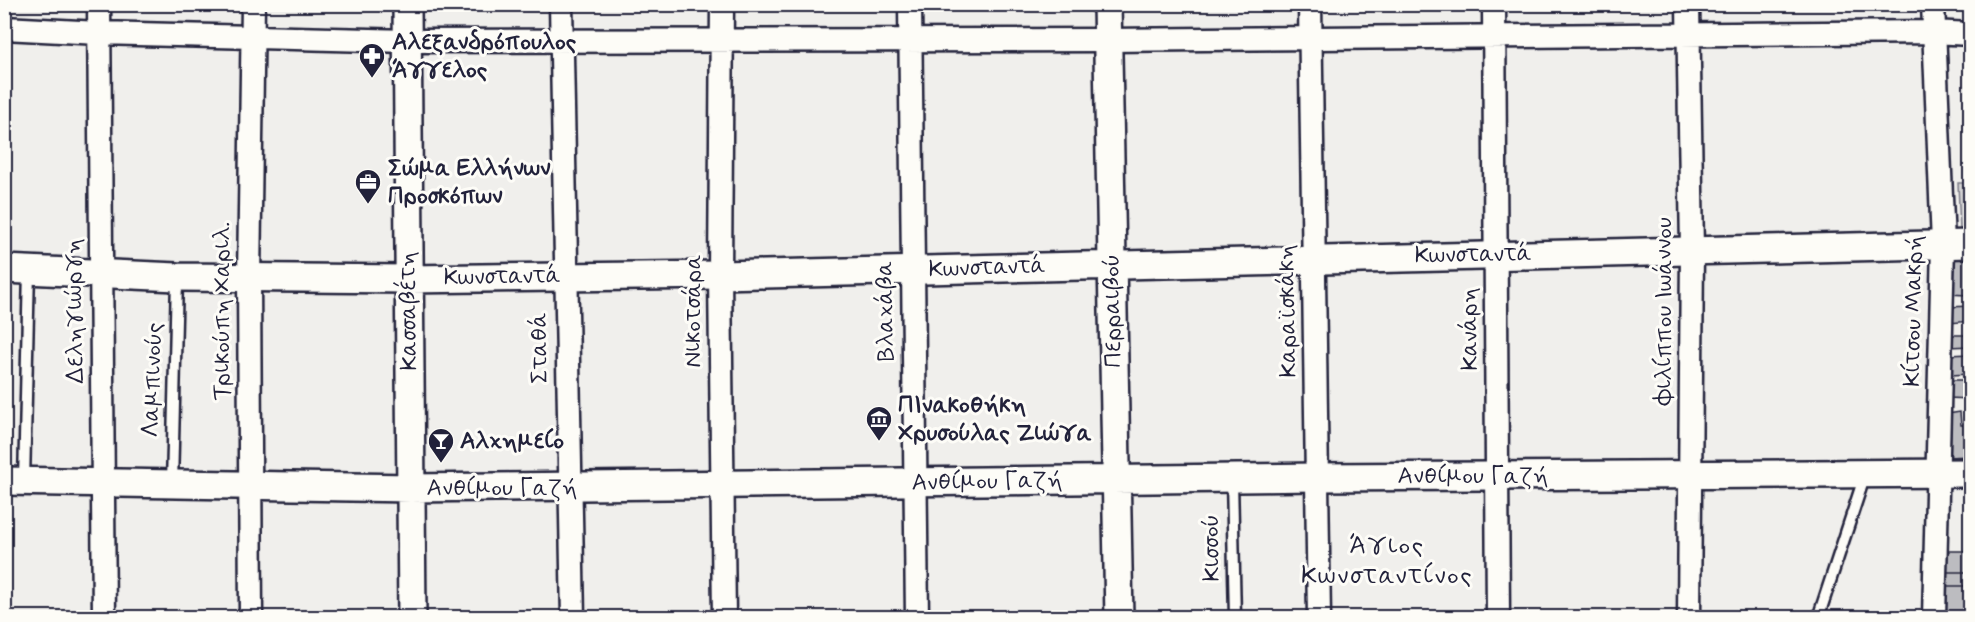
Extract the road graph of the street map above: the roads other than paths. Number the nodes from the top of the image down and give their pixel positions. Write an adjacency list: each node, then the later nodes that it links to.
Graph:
1 (99, 4): 14 (street, Δεληγιώργη)
2 (253, 4): 19 (street, Τρικούπη Χαριλ.)
3 (407, 4): 22 (street, Κασσαβέτη)
4 (561, 4): 23 (street, Σταθά)
5 (722, 4): 24 (street, Νικοτσάρα)
6 (909, 4): 20 (street, Βλαχάβα)
7 (1107, 4): 21 (street, Περραιβού)
8 (1310, 4): 18 (street, Καραϊσκάκη)
9 (1494, 4): 17 (street, Κανάρη)
10 (1688, 4): 15 (street, Φιλίππου Ιωάννου)
11 (1932, 4): 13 (street, Κίτσου Μακρή)
12 (4, 28): 14 (street)
13 (1934, 32): 15 (street); 16 (street); 25 (street, Κίτσου Μακρή)
14 (99, 33): 19 (street); 33 (street, Δεληγιώργη)
15 (1688, 33): 17 (street); 27 (street, Φιλίππου Ιωάννου)
16 (1971, 34)
17 (1494, 36): 18 (street); 28 (street, Κανάρη)
18 (1311, 37): 21 (street); 29 (street, Καραϊσκάκη)
19 (253, 38): 22 (street); 37 (street, Τρικούπη Χαριλ.)
20 (910, 40): 21 (street); 24 (street); 32 (street, Βλαχάβα)
21 (1108, 40): 30 (street, Περραιβού)
22 (408, 41): 23 (street); 38 (street, Κασσαβέτη)
23 (562, 41): 24 (street); 35 (street, Σταθά)
24 (722, 41): 34 (street, Νικοτσάρα)
25 (1943, 244): 26 (street, Κωνσταντά); 27 (street, Κωνσταντά); 39 (street, Κίτσου Μακρή)
26 (1971, 244)
27 (1692, 250): 28 (street, Κωνσταντά); 41 (street, Φιλίππου Ιωάννου)
28 (1496, 254): 29 (street, Κωνσταντά); 43 (street, Κανάρη)
29 (1314, 259): 30 (street, Κωνσταντά); 44 (street, Καραϊσκάκη)
30 (1112, 265): 32 (street, Κωνσταντά); 46 (street, Περραιβού)
31 (17, 270): 33 (street, Κωνσταντά); 47 (lane)
32 (912, 270): 34 (street, Κωνσταντά); 48 (street, Βλαχάβα)
33 (102, 274): 36 (street, Κωνσταντά); 49 (street, Δεληγιώργη)
34 (720, 274): 35 (street, Κωνσταντά); 51 (street, Νικοτσάρα)
35 (565, 276): 38 (street, Κωνσταντά); 53 (street, Σταθά)
36 (177, 277): 37 (street, Κωνσταντά); 50 (lane, Λαμπινούς)
37 (249, 278): 38 (street, Κωνσταντά); 52 (street, Τρικούπη Χαριλ.)
38 (408, 279): 54 (street, Κασσαβέτη)
39 (1937, 473): 40 (street, Ανθίμου Γαζή); 42 (street, Ανθίμου Γαζή); 67 (street, Κίτσου Μακρή)
40 (1971, 473)
41 (1690, 474): 42 (street, Ανθίμου Γαζή); 43 (street, Ανθίμου Γαζή); 65 (street, Φιλίππου Ιωάννου)
42 (1865, 474): 66 (lane)
43 (1498, 476): 44 (street, Ανθίμου Γαζή); 64 (street, Κανάρη)
44 (1317, 477): 45 (street, Ανθίμου Γαζή); 63 (street, Καραϊσκάκη)
45 (1232, 478): 46 (street, Ανθίμου Γαζή); 62 (lane, Κισσού)
46 (1116, 480): 48 (street, Ανθίμου Γαζή); 61 (street, Περραιβού)
47 (14, 481): 49 (street, Ανθίμου Γαζή)
48 (916, 483): 51 (street, Ανθίμου Γαζή); 60 (street, Βλαχάβα)
49 (104, 484): 50 (street, Ανθίμου Γαζή); 55 (street, Δεληγιώργη)
50 (171, 485): 52 (street, Ανθίμου Γαζή)
51 (722, 485): 53 (street, Ανθίμου Γαζή); 59 (street, Νικοτσάρα)
52 (249, 486): 54 (street, Ανθίμου Γαζή); 56 (street, Τρικούπη Χαριλ.)
53 (570, 487): 54 (street, Ανθίμου Γαζή); 58 (street, Σταθά)
54 (411, 489): 57 (street, Κασσαβέτη)
55 (104, 618)
56 (250, 618)
57 (412, 618)
58 (573, 618)
59 (724, 618)
60 (917, 618)
61 (1119, 618)
62 (1235, 618)
63 (1319, 618)
64 (1498, 618)
65 (1689, 618)
66 (1818, 618)
67 (1934, 618)

